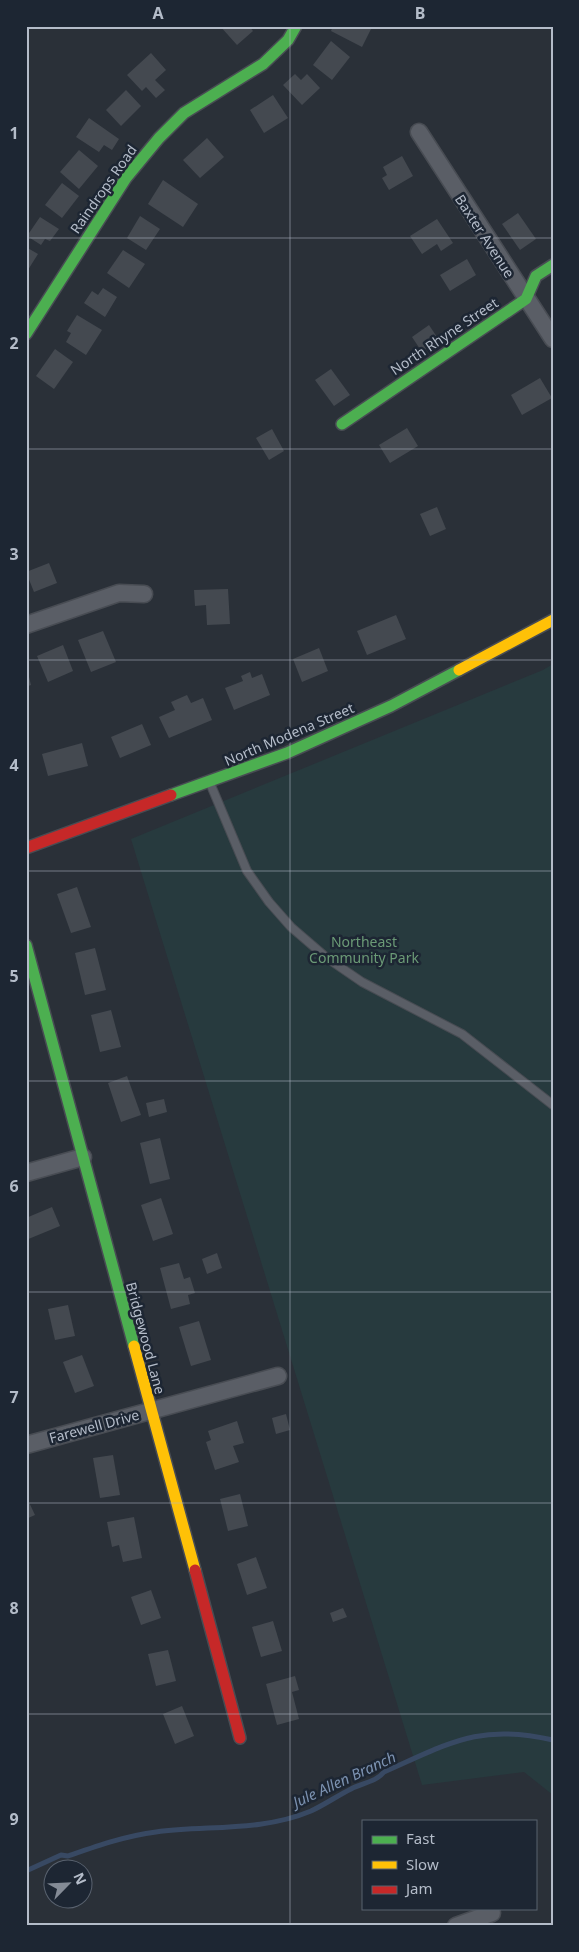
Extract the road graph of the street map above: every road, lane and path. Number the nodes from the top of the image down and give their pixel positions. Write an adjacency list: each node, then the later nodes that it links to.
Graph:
1 (296, 26): 5 (street, Raindrops Road)
2 (419, 132): 4 (street, Baxter Avenue)
3 (553, 265): 4 (street)
4 (526, 299): 6 (street, Baxter Avenue); 7 (street, North Rhyne Street)
5 (26, 334)
6 (553, 339)
7 (342, 424)
8 (144, 594): 10 (street)
9 (553, 620): 11 (street, North Modena Street)
10 (26, 625)
11 (210, 783): 12 (street, North Modena Street); 14 (lane)
12 (26, 848)
13 (26, 945): 15 (street, Bridgewood Lane)
14 (553, 1105)
15 (83, 1157): 16 (street); 18 (street, Bridgewood Lane)
16 (26, 1173)
17 (278, 1376): 18 (street, Farewell Drive)
18 (150, 1411): 19 (street, Farewell Drive); 20 (street, Bridgewood Lane)
19 (26, 1445)
20 (240, 1738)
21 (492, 1913): 22 (street)
22 (456, 1926)

